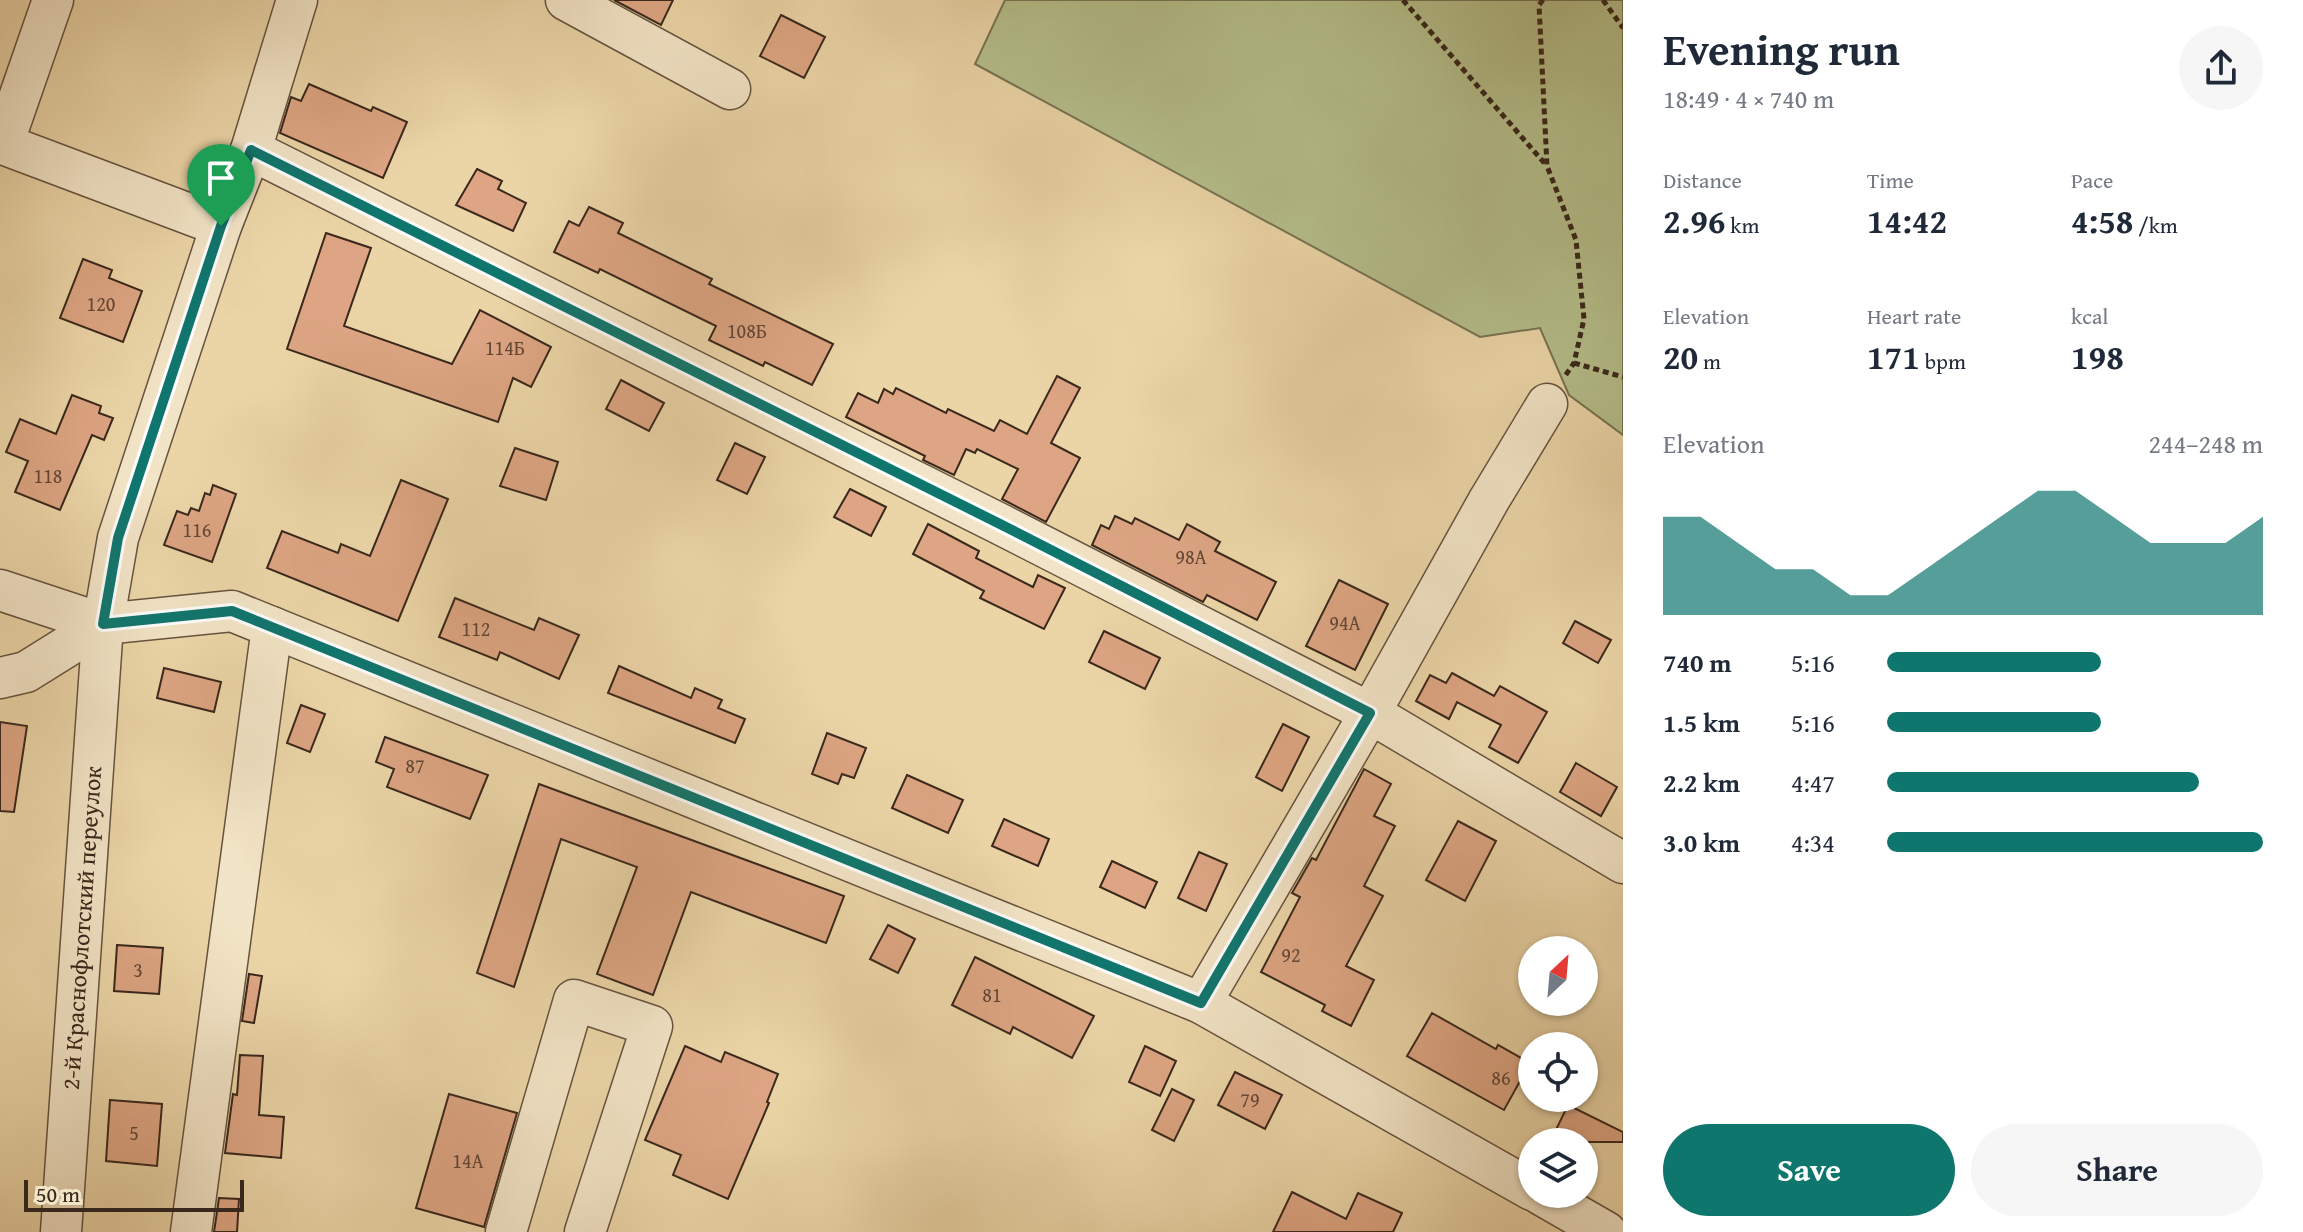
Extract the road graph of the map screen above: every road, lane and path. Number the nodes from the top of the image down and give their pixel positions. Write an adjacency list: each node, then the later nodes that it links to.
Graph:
1 (53, 0): 9 (street)
2 (297, 0): 10 (street, 2-й Краснофлотский переулок)
3 (566, 0): 8 (street)
4 (1403, 0): 11 (path)
5 (1543, 0): 11 (path)
6 (1603, 0): 7 (path)
7 (1623, 28)
8 (730, 89)
9 (1, 143): 12 (street)
10 (251, 150): 12 (street, 2-й Краснофлотский переулок); 20 (street)
11 (1547, 166): 13 (path)
12 (221, 226): 17 (street, 2-й Краснофлотский переулок)
13 (1574, 363): 14 (path); 15 (path)
14 (1623, 377)
15 (1547, 404): 20 (street)
16 (0, 590): 17 (street)
17 (103, 624): 18 (street); 19 (street); 25 (street, 2-й Краснофлотский переулок)
18 (272, 627): 22 (street); 26 (street)
19 (0, 678)
20 (1370, 713): 21 (street); 22 (street)
21 (1623, 863)
22 (1201, 1003): 23 (street)
23 (1518, 1182)
24 (1564, 1208): 29 (street)
25 (61, 1232)
26 (191, 1232)
27 (506, 1232): 28 (street)
28 (585, 1232)
29 (1606, 1232)

